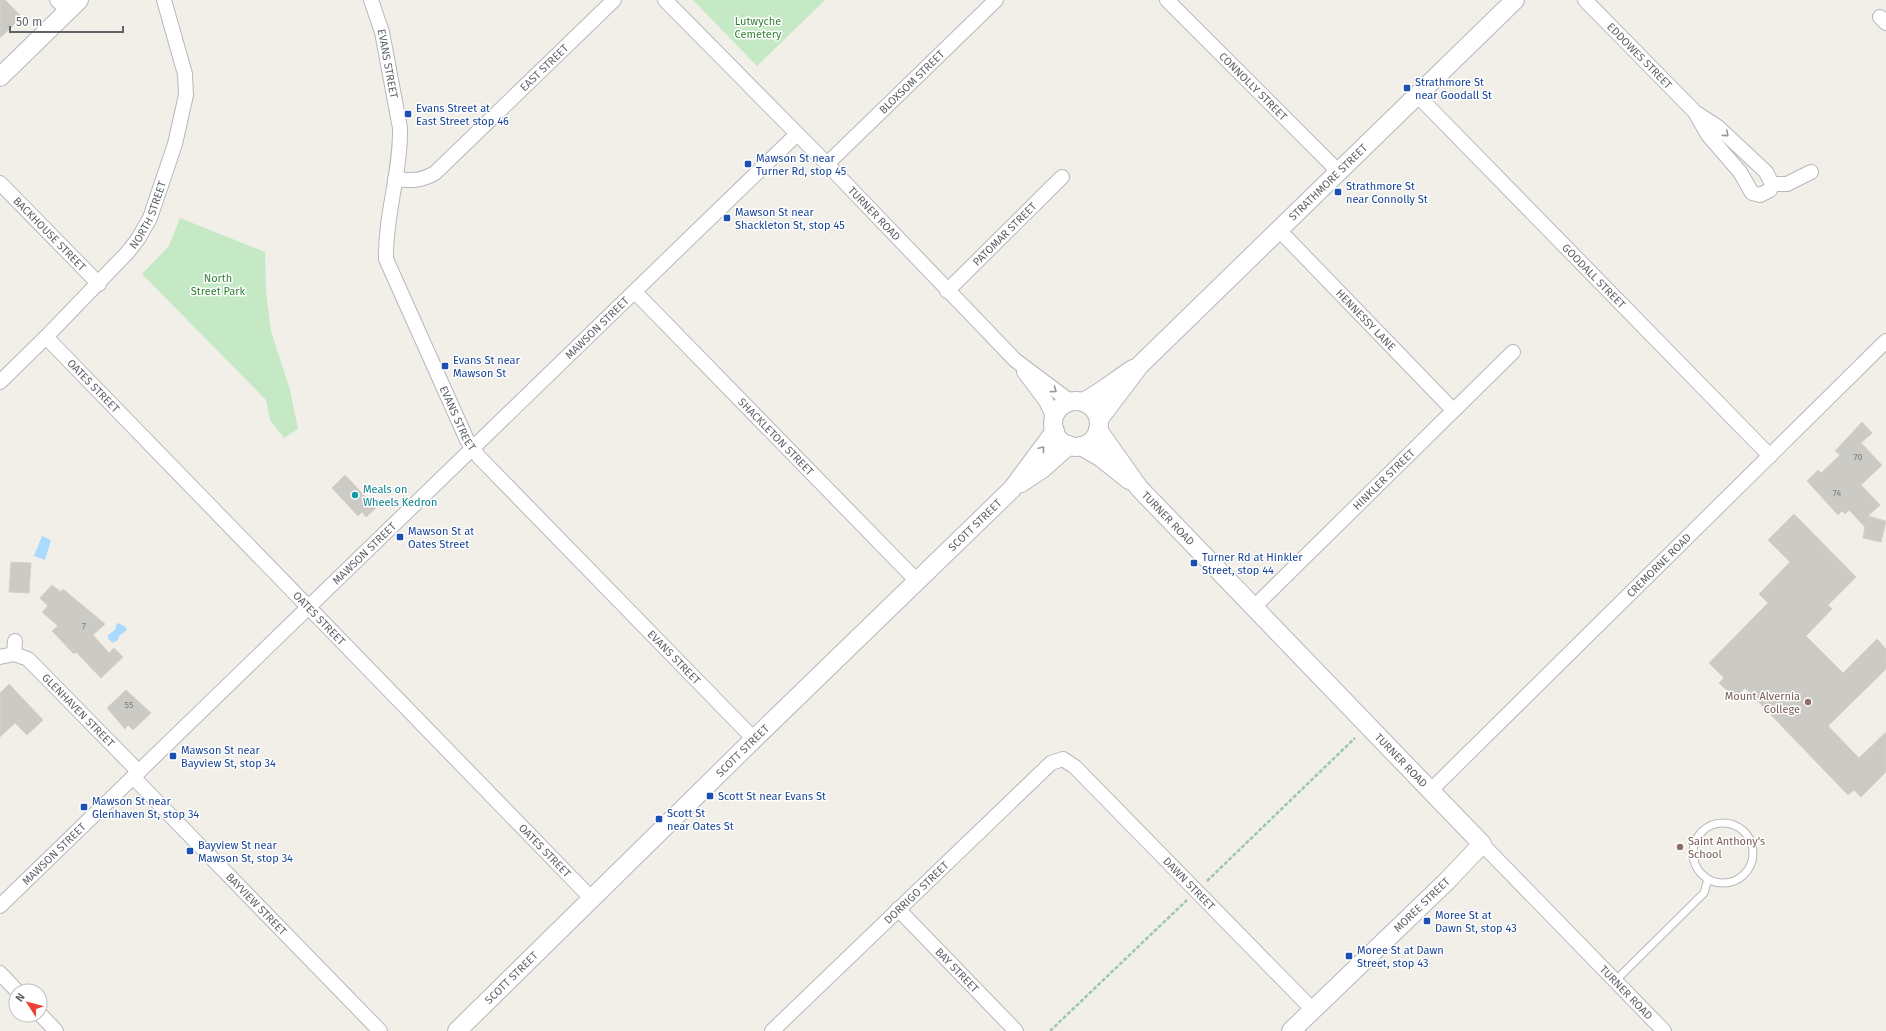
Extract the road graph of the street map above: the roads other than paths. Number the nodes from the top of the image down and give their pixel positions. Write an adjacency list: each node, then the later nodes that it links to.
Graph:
1 (164, 0): 22 (street, NORTH STREET)
2 (371, 0): 18 (street, EVANS STREET)
3 (614, 0): 18 (street, EAST STREET)
4 (665, 0): 13 (street, TURNER ROAD)
5 (996, 0): 14 (street, BLOXSOM STREET)
6 (1167, 0): 15 (street, CONNOLLY STREET)
7 (1515, 0): 11 (street, STRATHMORE STREET)
8 (1585, 0): 12 (street, EDDOWES STREET)
9 (68, 4): 10 (street)
10 (0, 77)
11 (1417, 95): 15 (street, STRATHMORE STREET); 37 (street, GOODALL STREET)
12 (1695, 112): 20 (street, EDDOWES STREET, one-way to 20); 20 (street, EDDOWES STREET)
13 (797, 134): 14 (street, TURNER ROAD); 24 (street, MAWSON STREET)
14 (827, 164): 23 (street, TURNER ROAD)
15 (1339, 172): 21 (street, STRATHMORE STREET)
16 (1811, 172): 20 (street, EDDOWES STREET)
17 (1062, 177): 23 (street, PATOMAR STREET)
18 (395, 179): 36 (street, EVANS STREET)
19 (0, 183): 22 (street, BACKHOUSE STREET)
20 (1772, 184)
21 (1279, 230): 29 (street, STRATHMORE STREET); 32 (street, HENNESSY LANE)
22 (99, 284): 25 (street, NORTH STREET)
23 (947, 291): 28 (street, TURNER ROAD)
24 (635, 292): 36 (street, MAWSON STREET); 40 (street, SHACKLETON STREET)
25 (46, 337): 30 (street, NORTH STREET); 42 (street, OATES STREET)
26 (1886, 341): 37 (street, CREMORNE ROAD)
27 (1513, 352): 32 (street, HINKLER STREET)
28 (1015, 360): 31 (street, TURNER ROAD, one-way to 31); 34 (street, TURNER ROAD)
29 (1140, 365): 31 (street, STRATHMORE STREET); 33 (street, STRATHMORE STREET)
30 (0, 382)
31 (1077, 402): 33 (street, TURNER ROAD); 34 (street)
32 (1453, 410): 41 (street, HINKLER STREET)
33 (1098, 424): 35 (street); 38 (street, TURNER ROAD)
34 (1055, 425): 35 (street, TURNER ROAD); 39 (street, SCOTT STREET, one-way to 34)
35 (1075, 446): 38 (street, TURNER ROAD); 39 (street, SCOTT STREET)
36 (473, 449): 42 (street, MAWSON STREET); 44 (street, EVANS STREET)
37 (1770, 456): 47 (street, CREMORNE ROAD)
38 (1140, 488): 41 (street, TURNER ROAD)
39 (1012, 489): 40 (street, SCOTT STREET)
40 (917, 581): 44 (street, SCOTT STREET)
41 (1254, 607): 47 (street, TURNER ROAD)
42 (309, 608): 46 (street, MAWSON STREET); 50 (street, OATES STREET)
43 (0, 657): 46 (street, GLENHAVEN STREET)
44 (754, 739): 50 (street, SCOTT STREET)
45 (1063, 759): 52 (street, DORRIGO STREET); 56 (street, DAWN STREET)
46 (136, 774): 51 (street, MAWSON STREET); 60 (street, BAYVIEW STREET)
47 (1432, 790): 48 (street, TURNER ROAD)
48 (1482, 844): 54 (street, TURNER ROAD); 56 (street, MOREE STREET)
49 (1708, 879): 49 (lane); 54 (lane)
50 (592, 899): 61 (street, SCOTT STREET)
51 (0, 906)
52 (898, 909): 62 (street, DORRIGO STREET); 63 (street, BAY STREET)
53 (0, 973): 55 (street)
54 (1616, 980): 58 (street, TURNER ROAD)
55 (10, 983)
56 (1313, 1010): 64 (street, MOREE STREET)
57 (48, 1022): 59 (street)
58 (1658, 1029)
59 (56, 1031)
60 (380, 1031)
61 (457, 1031)
62 (772, 1031)
63 (1016, 1031)
64 (1291, 1031)

